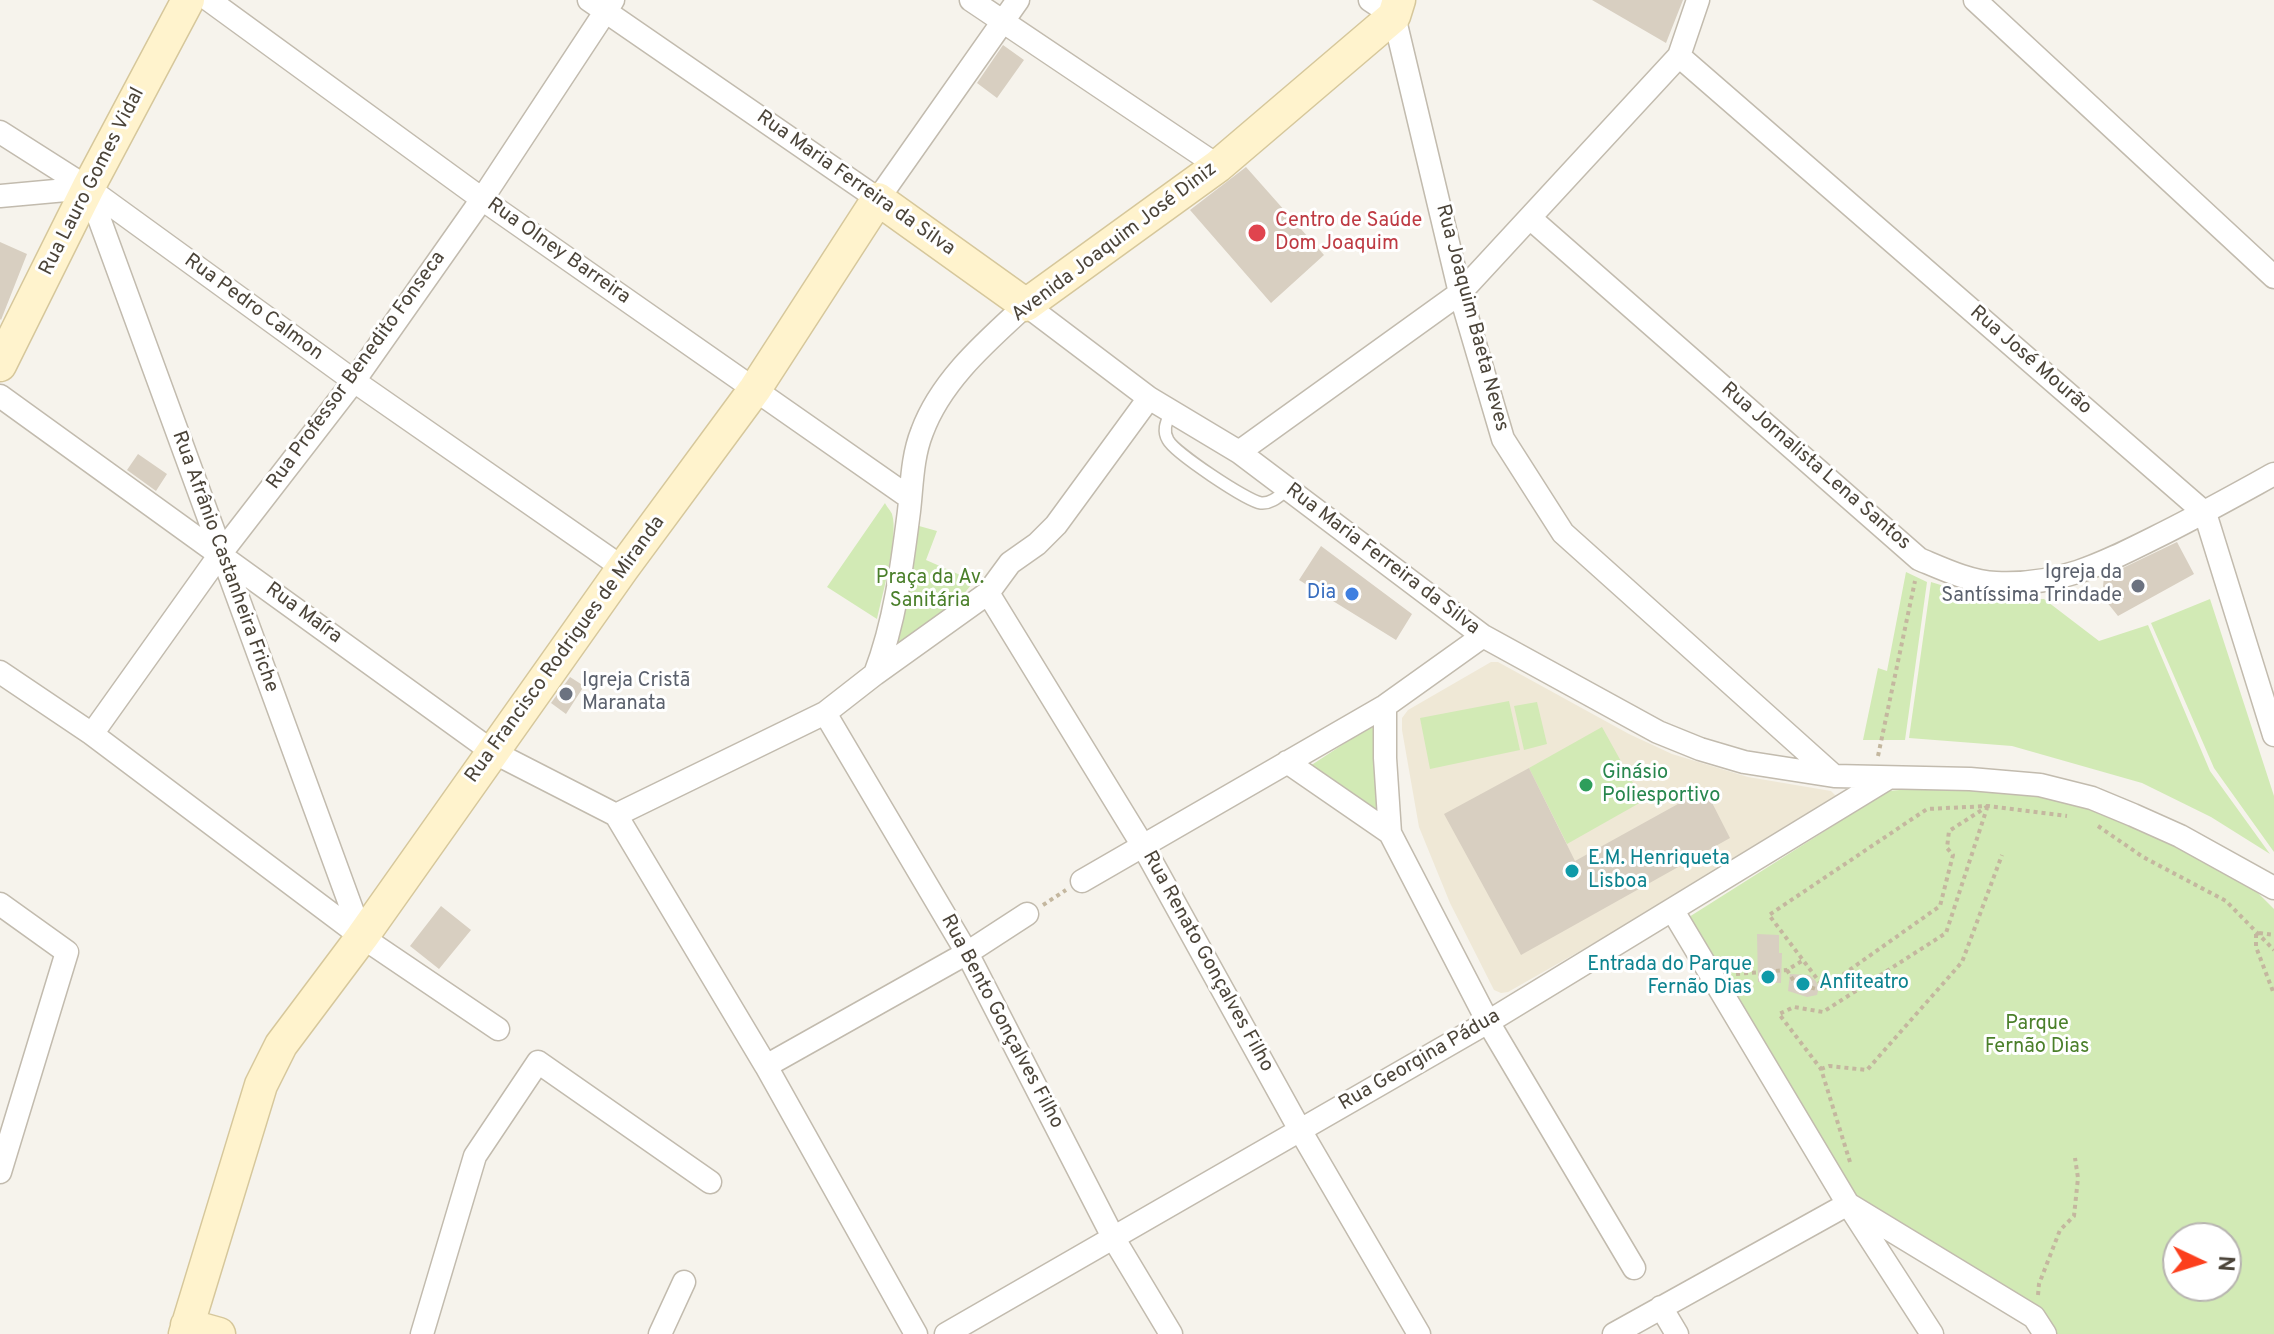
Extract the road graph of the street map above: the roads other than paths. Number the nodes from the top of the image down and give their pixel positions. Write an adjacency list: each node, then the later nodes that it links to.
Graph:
1 (188, 0): 13 (street, Rua Lauro Gomes Vidal)
2 (209, 0): 15 (street, Rua Olney Barreira)
3 (971, 0): 9 (street)
4 (1018, 0): 9 (street, Rua Francisco Rodrigues de Miranda)
5 (1698, 0): 10 (street)
6 (1975, 0): 18 (street)
7 (602, 4): 15 (street, Rua Professor Benedito Fonseca); 16 (street, Rua Maria Ferreira da Silva)
8 (1388, 5): 12 (street, Avenida Joaquim José Diniz); 19 (street, Rua Joaquim Baeta Neves)
9 (1002, 23): 12 (street); 16 (street, Rua Francisco Rodrigues de Miranda)
10 (1679, 56): 17 (street); 31 (street, Rua José Mourão)
11 (0, 132): 13 (street, Rua Pedro Calmon)
12 (1218, 166): 20 (street, Avenida Joaquim José Diniz)
13 (88, 188): 14 (street); 21 (street, Rua Lauro Gomes Vidal); 22 (street, Rua Pedro Calmon); 32 (street, Rua Afrânio Castanheira Friche)
14 (0, 196)
15 (482, 199): 22 (street, Rua Professor Benedito Fonseca); 23 (street, Rua Olney Barreira)
16 (878, 199): 20 (street, Rua Maria Ferreira da Silva); 23 (street, Rua Francisco Rodrigues de Miranda)
17 (1530, 218): 19 (street); 31 (street, Rua Jornalista Lena Santos)
18 (2274, 277)
19 (1460, 293): 27 (street); 44 (street, Rua Joaquim Baeta Neves)
20 (1026, 305): 25 (street, Rua Maria Ferreira da Silva); 30 (street, Avenida Joaquim José Diniz)
21 (0, 365)
22 (354, 381): 32 (street, Rua Professor Benedito Fonseca); 33 (street, Rua Pedro Calmon)
23 (755, 389): 30 (street, Rua Olney Barreira); 33 (street, Rua Francisco Rodrigues de Miranda)
24 (0, 396): 32 (street, Rua Maíra)
25 (1149, 398): 26 (street, Rua Maria Ferreira da Silva); 34 (street)
26 (1171, 411): 27 (street, Rua Maria Ferreira da Silva); 29 (lane)
27 (1239, 452): 29 (street, Rua Maria Ferreira da Silva)
28 (2274, 474): 31 (street, Rua Jornalista Lena Santos)
29 (1288, 489): 35 (street, Rua Maria Ferreira da Silva)
30 (910, 498): 37 (street, Avenida Joaquim José Diniz)
31 (2205, 513): 41 (street)
32 (221, 553): 40 (street, Rua Professor Benedito Fonseca); 42 (street, Rua Maíra); 54 (street, Rua Afrânio Castanheira Friche)
33 (623, 568): 42 (street, Rua Francisco Rodrigues de Miranda)
34 (988, 593): 37 (street); 48 (street, Rua Renato Gonçalves Filho)
35 (1483, 636): 38 (street); 44 (street, Rua Maria Ferreira da Silva)
36 (0, 672): 40 (street)
37 (875, 674): 39 (street)
38 (1385, 706): 43 (street); 47 (street)
39 (825, 713): 46 (street); 55 (street, Rua Bento Gonçalves Filho)
40 (92, 734): 54 (street)
41 (2274, 735)
42 (493, 752): 46 (street, Rua Maíra); 54 (street, Rua Francisco Rodrigues de Miranda)
43 (1287, 762): 47 (street); 48 (street)
44 (1834, 776): 45 (street, Rua Maria Ferreira da Silva)
45 (1881, 778): 50 (street, Rua Maria Ferreira da Silva); 52 (street, Rua Georgina Pádua)
46 (616, 815): 58 (street)
47 (1390, 833): 56 (street)
48 (1143, 846): 49 (street); 59 (street, Rua Renato Gonçalves Filho)
49 (1082, 881)
50 (2274, 888)
51 (0, 904): 60 (street)
52 (1673, 911): 56 (street, Rua Georgina Pádua); 62 (street)
53 (1027, 914): 55 (street)
54 (362, 937): 57 (street); 68 (street, Rua Francisco Rodrigues de Miranda)
55 (967, 953): 58 (street); 63 (street, Rua Bento Gonçalves Filho)
56 (1488, 1022): 59 (street, Rua Georgina Pádua); 64 (street)
57 (498, 1029)
58 (766, 1066): 72 (street)
59 (1300, 1130): 63 (street, Rua Georgina Pádua); 75 (street, Rua Renato Gonçalves Filho)
60 (0, 1172)
61 (710, 1182): 70 (street)
62 (1848, 1204): 66 (street); 67 (street); 78 (street)
63 (1114, 1239): 73 (street, Rua Georgina Pádua); 74 (street, Rua Bento Gonçalves Filho)
64 (1634, 1268)
65 (684, 1282): 71 (street)
66 (1661, 1307): 76 (street); 77 (street)
67 (2040, 1325)
68 (186, 1329): 69 (street)
69 (219, 1334)
70 (422, 1334)
71 (660, 1334)
72 (916, 1334)
73 (946, 1334)
74 (1171, 1334)
75 (1419, 1334)
76 (1614, 1334)
77 (1677, 1334)
78 (1932, 1334)

